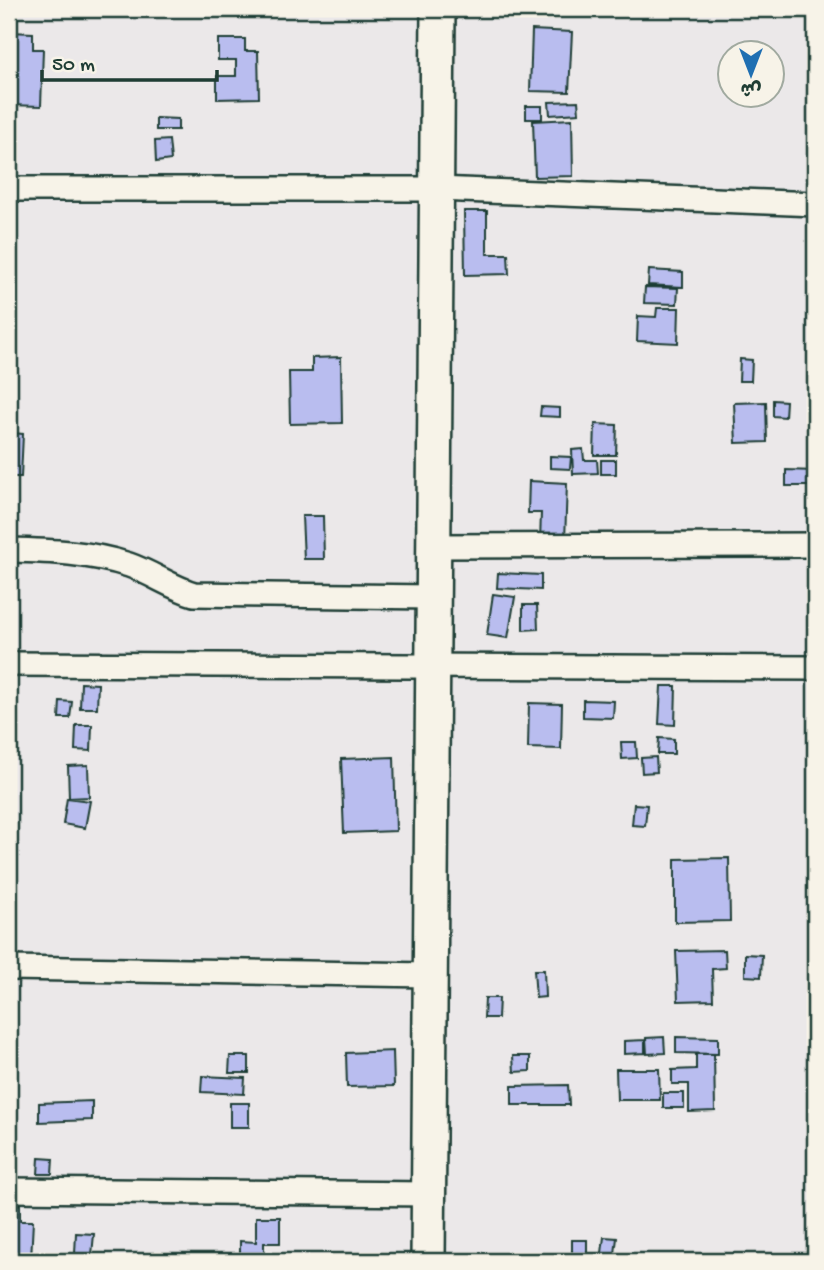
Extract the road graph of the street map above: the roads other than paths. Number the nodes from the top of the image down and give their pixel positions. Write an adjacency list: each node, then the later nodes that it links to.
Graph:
1 (438, 9): 3 (street)
2 (9, 189): 3 (street)
3 (437, 189): 4 (street); 6 (street)
4 (815, 204)
5 (815, 545): 6 (street)
6 (433, 547): 8 (street)
7 (9, 550): 8 (street)
8 (433, 597): 10 (street)
9 (9, 664): 10 (street)
10 (432, 666): 11 (street); 13 (street)
11 (815, 668)
12 (9, 968): 13 (street)
13 (429, 975): 15 (street)
14 (9, 1191): 15 (street)
15 (430, 1194): 16 (street)
16 (428, 1261)

